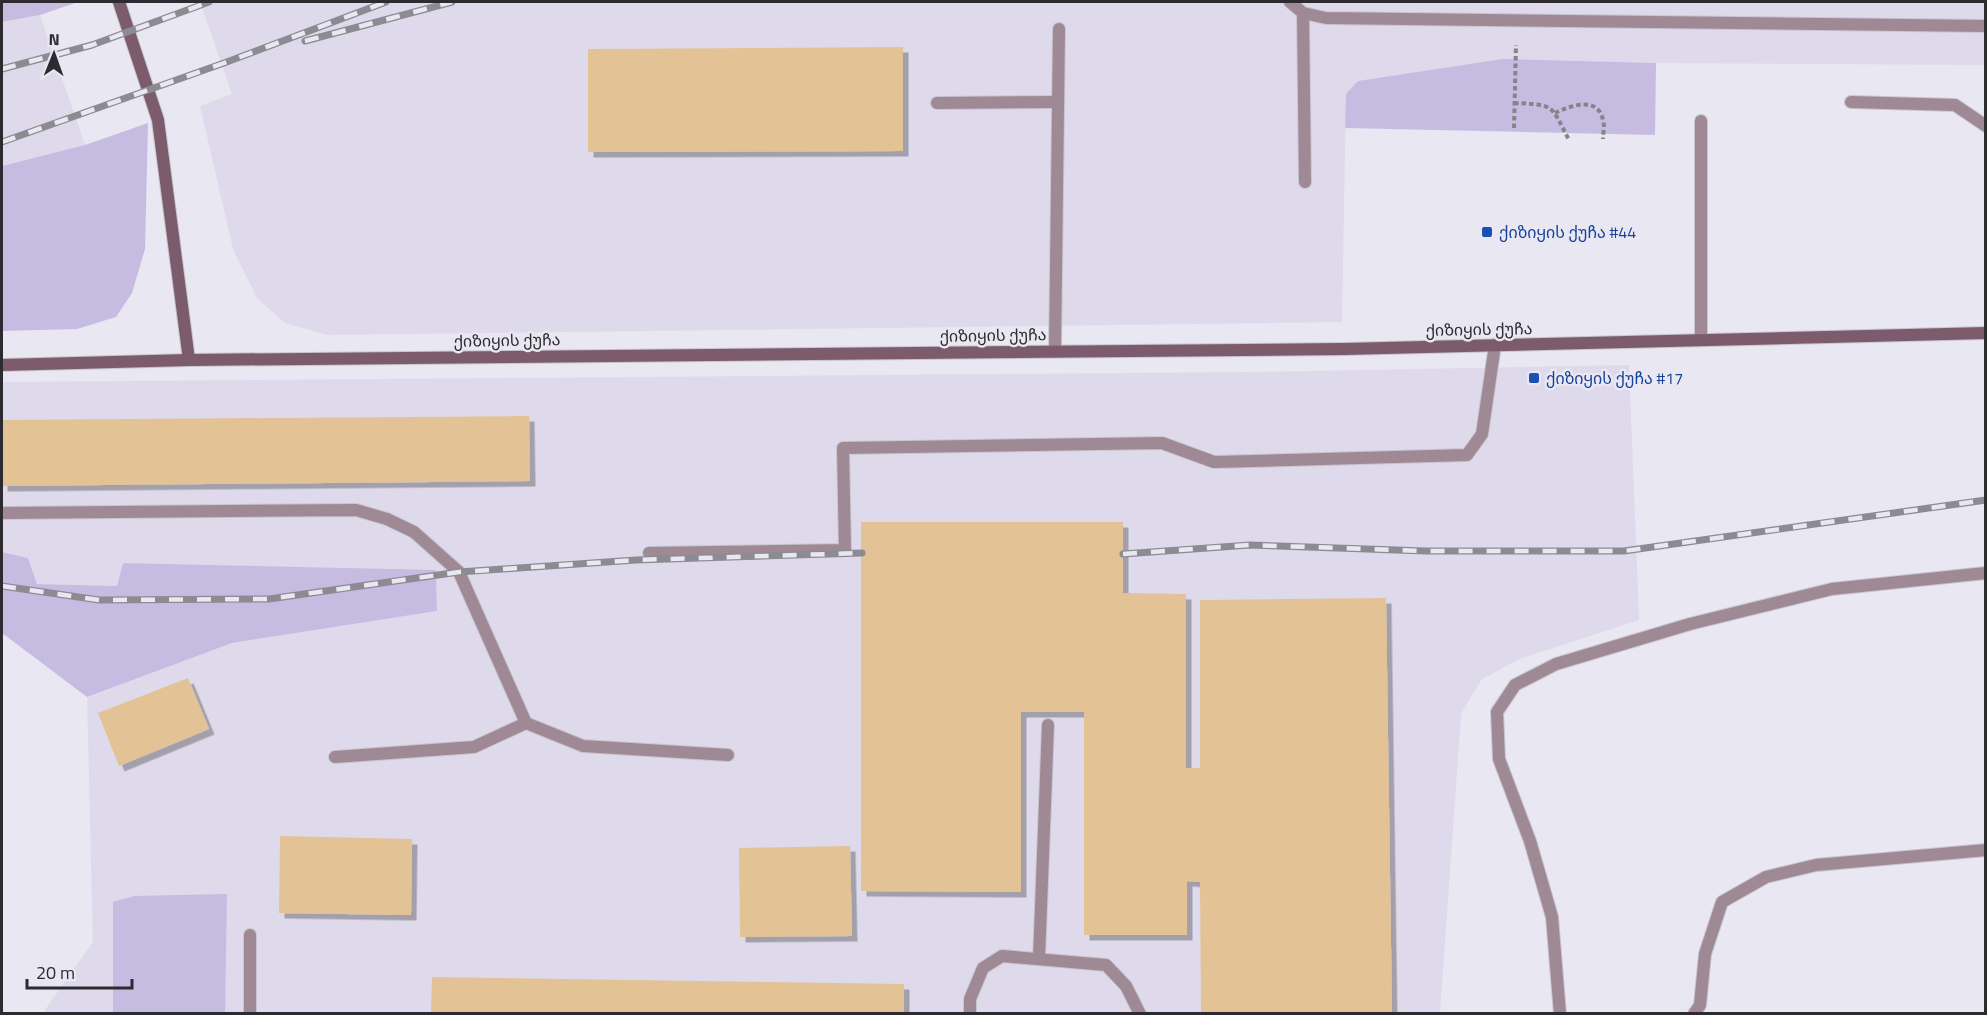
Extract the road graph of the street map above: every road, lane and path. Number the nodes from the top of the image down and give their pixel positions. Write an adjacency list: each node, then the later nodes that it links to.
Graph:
1 (119, 2): 22 (street)
2 (1290, 2): 3 (lane)
3 (1303, 13): 4 (lane); 17 (lane)
4 (1516, 20): 5 (lane); 10 (path)
5 (1986, 26)
6 (1059, 29): 7 (lane)
7 (1058, 102): 9 (lane); 21 (lane)
8 (1851, 102): 13 (lane)
9 (937, 103)
10 (1515, 103): 11 (path); 14 (path)
11 (1555, 113): 15 (path); 16 (path)
12 (1701, 121): 19 (lane)
13 (1986, 126)
14 (1514, 128)
15 (1603, 139)
16 (1569, 140)
17 (1305, 182)
18 (1986, 333): 19 (street, ქიზიყის ქუჩა)
19 (1701, 340): 20 (street, ქიზიყის ქუჩა)
20 (1495, 345): 21 (street, ქიზიყის ქუჩა); 25 (lane)
21 (1055, 351): 22 (street, ქიზიყის ქუჩა)
22 (189, 360): 23 (street, ქიზიყის ქუჩა)
23 (2, 365)
24 (2, 513): 27 (lane)
25 (649, 554)
26 (1986, 573): 37 (lane)
27 (526, 723): 29 (lane); 30 (lane)
28 (1048, 725): 33 (lane)
29 (728, 755)
30 (336, 757)
31 (1986, 850): 38 (lane)
32 (250, 935): 34 (lane)
33 (1039, 959): 35 (lane); 36 (lane)
34 (250, 1014)
35 (970, 1014)
36 (1140, 1014)
37 (1560, 1014)
38 (1694, 1014)

